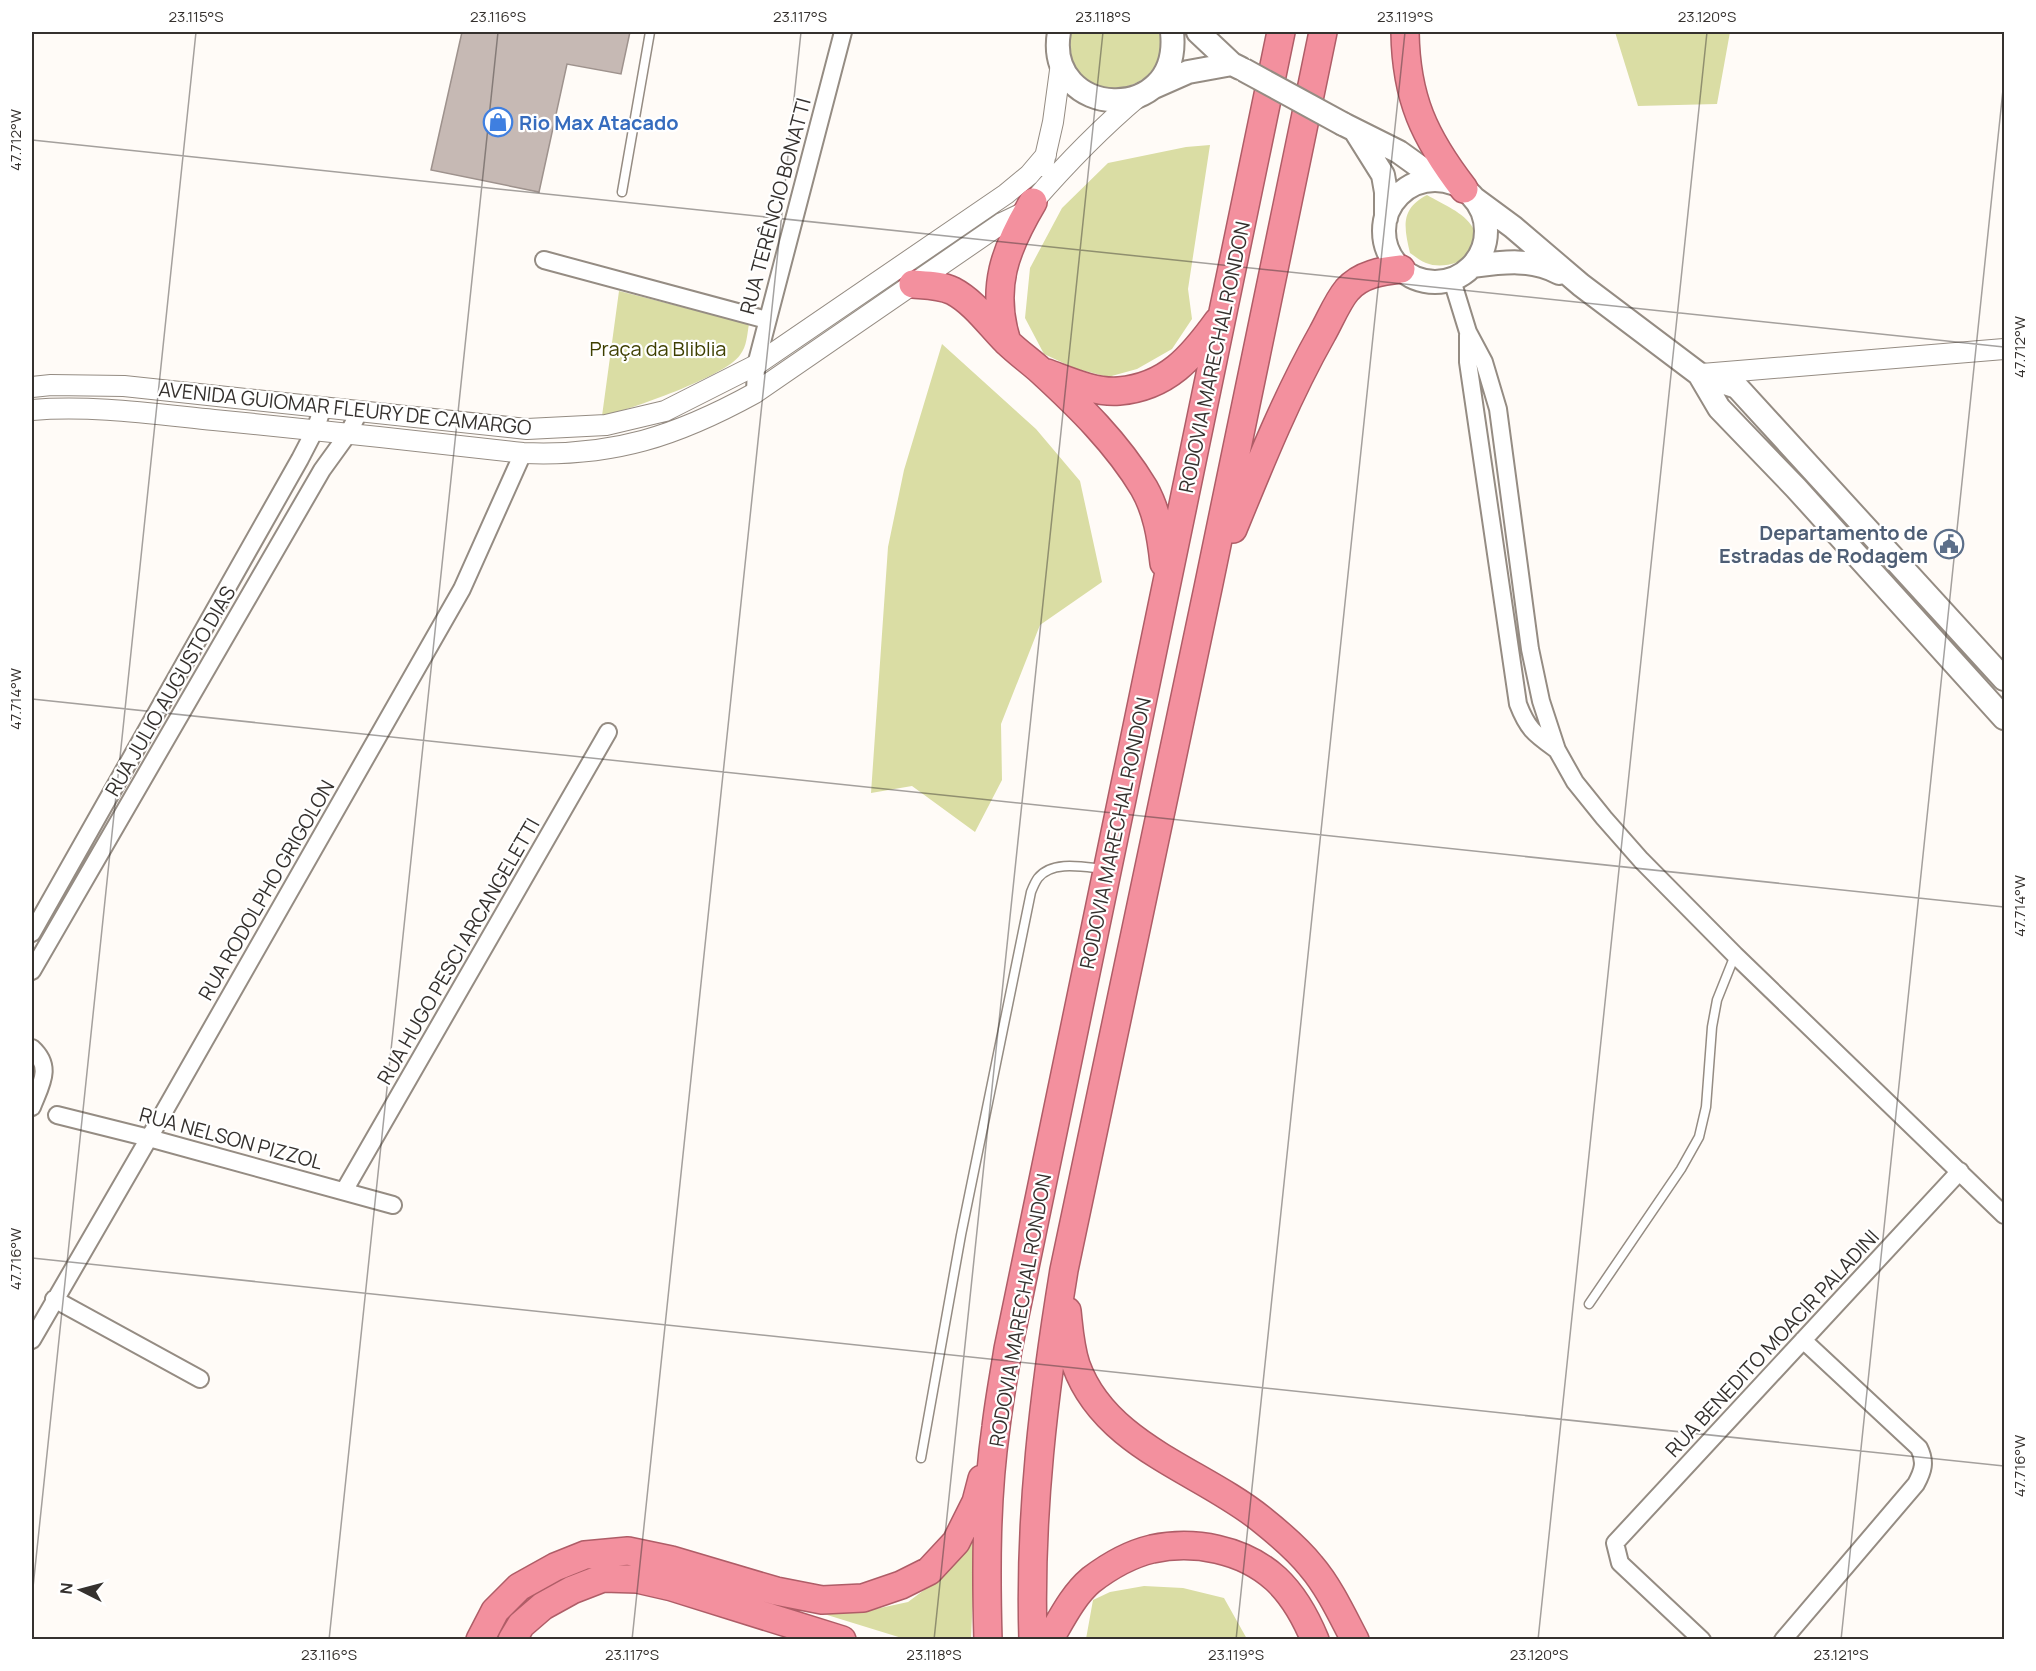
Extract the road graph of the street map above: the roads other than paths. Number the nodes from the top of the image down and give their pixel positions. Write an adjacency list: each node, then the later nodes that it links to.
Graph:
1 (650, 32): 14 (lane)
2 (843, 32): 25 (street, RUA TERÊNCIO BONATTI)
3 (1172, 32): 10 (main road)
4 (1198, 32): 9 (main road)
5 (1281, 32): 24 (highway, RODOVIA MARECHAL RONDON)
6 (1323, 32): 45 (highway, RODOVIA MARECHAL RONDON)
7 (1405, 32): 15 (highway)
8 (1057, 42): 10 (main road); 12 (street, AVENIDA GUIOMAR FLEURY DE CAMARGO)
9 (1238, 67): 10 (main road); 11 (main road, bridge)
10 (1146, 92): 16 (street)
11 (1350, 128): 13 (main road); 17 (main road)
12 (1046, 155): 16 (street, AVENIDA GUIOMAR FLEURY DE CAMARGO); 29 (street, AVENIDA GUIOMAR FLEURY DE CAMARGO)
13 (1438, 180): 15 (main road); 17 (main road)
14 (622, 192)
15 (1470, 194): 19 (main road); 23 (main road)
16 (1031, 206): 22 (street); 27 (highway)
17 (1386, 218): 20 (main road)
18 (544, 260): 25 (street)
19 (1473, 266): 21 (main road); 23 (main road)
20 (1401, 270): 21 (main road); 45 (highway)
21 (1452, 280): 26 (street)
22 (913, 284): 27 (highway); 33 (street)
23 (1581, 285): 31 (main road)
24 (1222, 315): 30 (highway); 44 (highway, RODOVIA MARECHAL RONDON)
25 (767, 320): 29 (street, RUA TERÊNCIO BONATTI)
26 (1468, 332): 40 (street); 41 (street)
27 (1008, 343): 30 (highway)
28 (2004, 349): 31 (street)
29 (756, 365): 33 (street, RUA TERÊNCIO BONATTI); 36 (street, AVENIDA GUIOMAR FLEURY DE CAMARGO)
30 (1041, 371): 44 (highway)
31 (1699, 374): 46 (main road); 47 (main road)
32 (32, 387): 34 (street, AVENIDA GUIOMAR FLEURY DE CAMARGO)
33 (755, 393): 39 (street)
34 (323, 407): 36 (street, AVENIDA GUIOMAR FLEURY DE CAMARGO); 37 (street, RUA JULIO AUGUSTO DIAS)
35 (32, 410): 37 (street)
36 (360, 411): 38 (street, RUA JULIO AUGUSTO DIAS)
37 (315, 430): 38 (street); 51 (street, RUA JULIO AUGUSTO DIAS)
38 (348, 434): 39 (street); 53 (street, RUA JULIO AUGUSTO DIAS)
39 (523, 453): 57 (street, RUA RODOLPHO GRIGOLON)
40 (1509, 496): 41 (street); 42 (street)
41 (1488, 500): 43 (street)
42 (1518, 569): 43 (street); 49 (street)
43 (1498, 572): 49 (street)
44 (1166, 586): 50 (highway, RODOVIA MARECHAL RONDON)
45 (1208, 588): 62 (highway, RODOVIA MARECHAL RONDON)
46 (2004, 679)
47 (2004, 718)
48 (608, 732): 59 (street, RUA HUGO PESCI ARCANGELETTI)
49 (1557, 750): 52 (street)
50 (1107, 870): 68 (highway, RODOVIA MARECHAL RONDON); 69 (lane)
51 (32, 933)
52 (1735, 955): 58 (street); 64 (lane)
53 (32, 971)
54 (32, 1048): 55 (street)
55 (32, 1107)
56 (57, 1114): 57 (street, RUA NELSON PIZZOL)
57 (149, 1138): 59 (street, RUA NELSON PIZZOL); 63 (street, RUA RODOLPHO GRIGOLON)
58 (1960, 1171): 61 (street); 66 (street, RUA BENEDITO MOACIR PALADINI)
59 (344, 1191): 60 (street, RUA NELSON PIZZOL)
60 (393, 1205)
61 (2004, 1215)
62 (1064, 1270): 74 (highway, RODOVIA MARECHAL RONDON); 77 (highway)
63 (54, 1299): 65 (street, RUA RODOLPHO GRIGOLON); 67 (street)
64 (1589, 1304)
65 (32, 1340)
66 (1803, 1340): 78 (street, RUA BENEDITO MOACIR PALADINI); 79 (street)
67 (200, 1379)
68 (996, 1429): 70 (highway); 73 (highway, RODOVIA MARECHAL RONDON)
69 (921, 1458)
70 (480, 1640)
71 (512, 1640): 72 (highway)
72 (842, 1640)
73 (988, 1640)
74 (1033, 1640)
75 (1049, 1640): 76 (highway)
76 (1315, 1640)
77 (1355, 1640)
78 (1702, 1640)
79 (1783, 1640)

